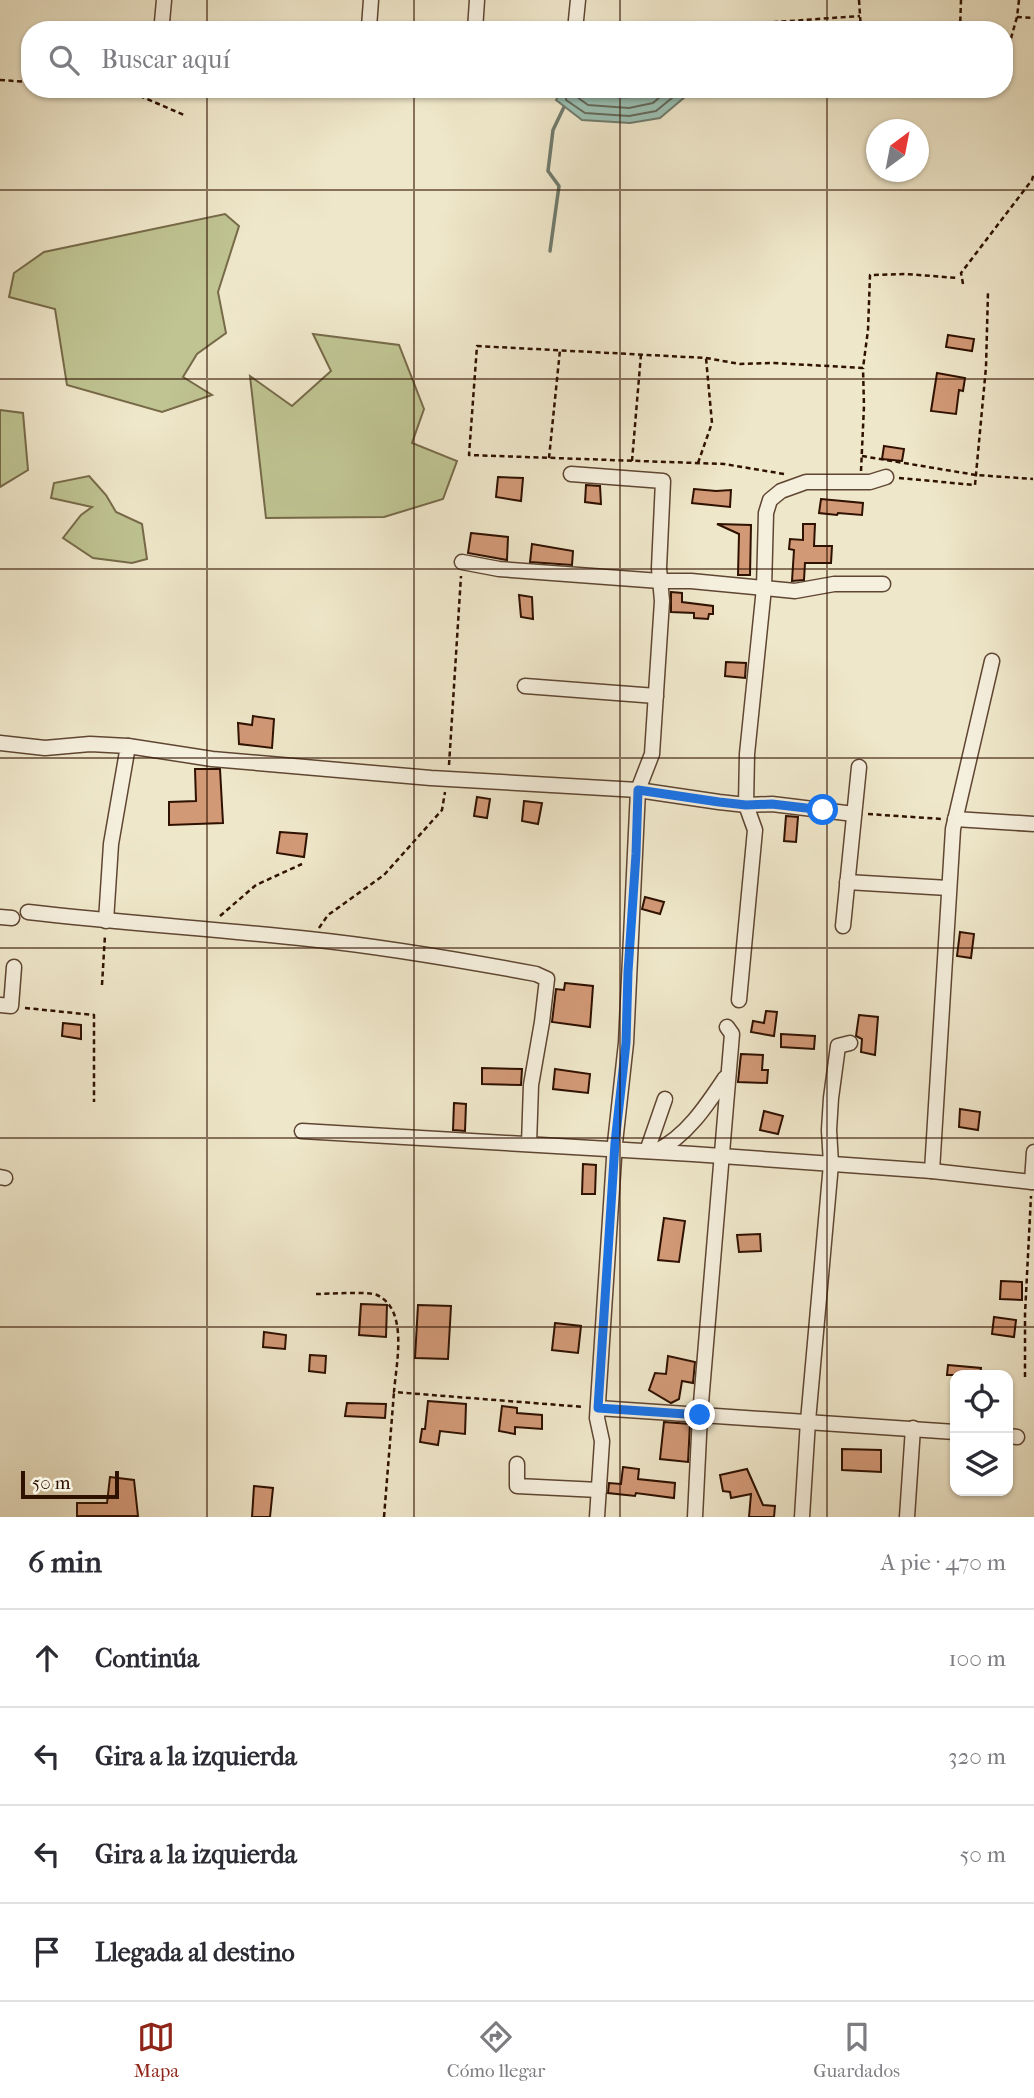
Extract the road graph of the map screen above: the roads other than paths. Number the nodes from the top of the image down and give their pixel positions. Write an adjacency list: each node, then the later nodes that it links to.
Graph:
1 (164, 0): 5 (street)
2 (371, 0): 6 (street)
3 (477, 0): 7 (street)
4 (578, 0): 8 (street)
5 (162, 21)
6 (369, 21)
7 (476, 21)
8 (576, 21)
9 (571, 474): 12 (street)
10 (886, 477): 14 (street)
11 (462, 562): 12 (street)
12 (660, 580): 14 (street); 17 (street)
13 (883, 584): 14 (street)
14 (764, 588): 22 (street)
15 (992, 661): 24 (street)
16 (525, 686): 17 (street)
17 (656, 696): 21 (street)
18 (0, 743): 19 (street)
19 (128, 747): 21 (street); 29 (street)
20 (859, 767): 23 (street)
21 (638, 790): 22 (street); 40 (street)
22 (746, 805): 23 (street); 32 (street)
23 (854, 814): 26 (street)
24 (956, 819): 25 (street); 27 (street)
25 (1034, 824)
26 (847, 882): 27 (street); 30 (street)
27 (948, 888): 45 (street)
28 (28, 912): 29 (street)
29 (106, 921): 39 (street)
30 (843, 926)
31 (14, 967): 33 (street)
32 (739, 1000)
33 (6, 1006)
34 (727, 1027): 36 (street)
35 (850, 1043): 44 (street)
36 (727, 1076): 41 (street); 43 (street)
37 (665, 1099): 41 (street)
38 (302, 1131): 39 (street)
39 (529, 1144): 40 (street)
40 (615, 1149): 41 (street); 47 (street)
41 (651, 1151): 43 (street)
42 (1034, 1152): 46 (street)
43 (722, 1156): 44 (street); 48 (street)
44 (831, 1164): 45 (street); 49 (street)
45 (932, 1171): 46 (street)
46 (1033, 1182)
47 (598, 1408): 48 (street); 53 (street)
48 (700, 1415): 49 (street); 55 (street)
49 (808, 1421): 50 (street); 56 (street)
50 (913, 1428): 51 (street); 57 (street)
51 (950, 1432)
52 (517, 1464): 53 (street)
53 (599, 1490): 54 (street)
54 (597, 1517)
55 (695, 1517)
56 (802, 1517)
57 (907, 1517)

